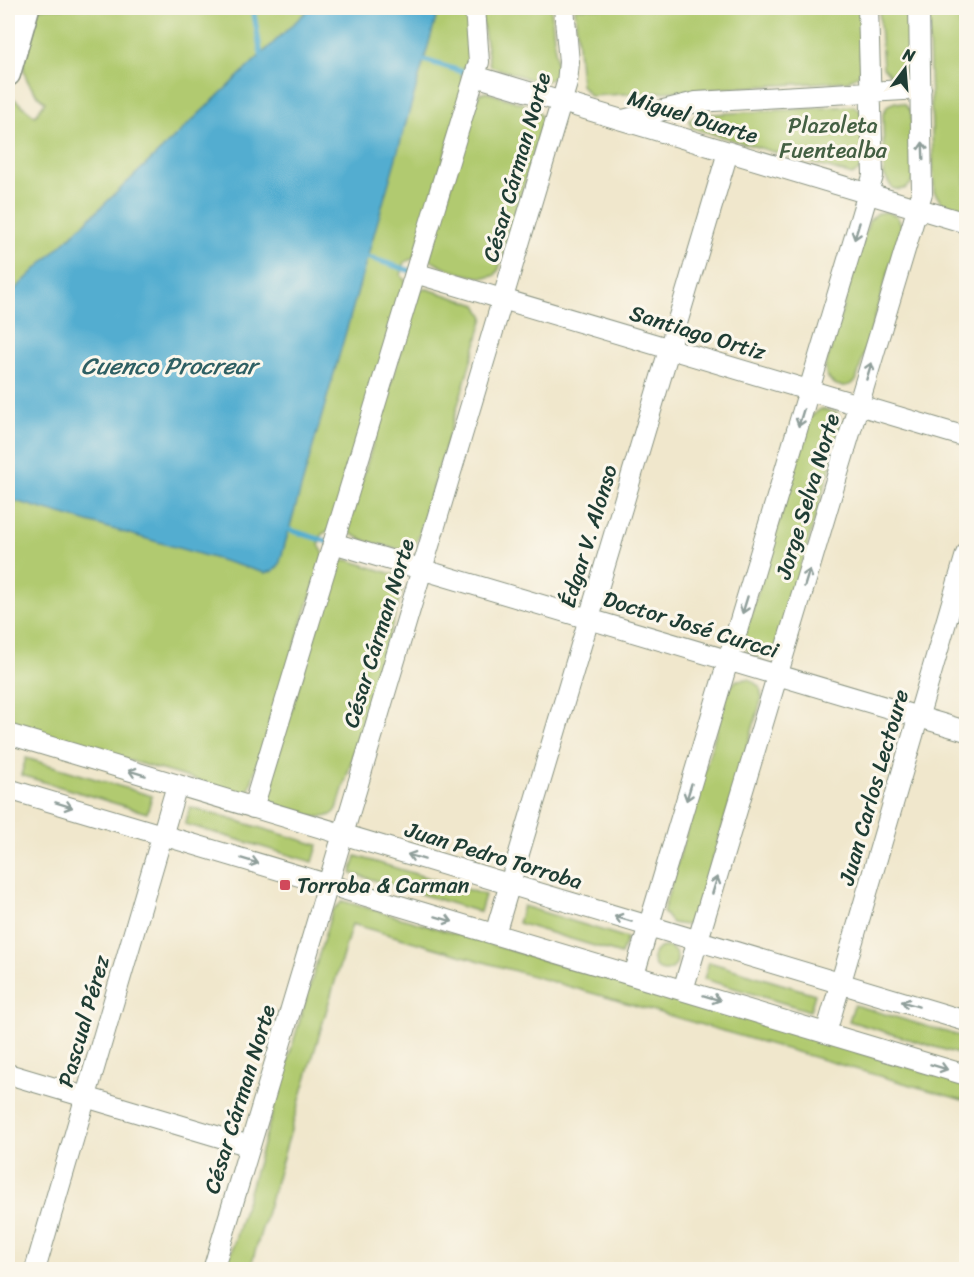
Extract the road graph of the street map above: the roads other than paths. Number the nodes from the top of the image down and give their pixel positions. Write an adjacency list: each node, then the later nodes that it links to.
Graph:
1 (27, 8): 6 (street)
2 (475, 8): 7 (street)
3 (564, 8): 10 (street, César Cárman Norte)
4 (868, 8): 9 (street, Jorge Selva Norte)
5 (919, 8): 8 (street, Jorge Selva Norte)
6 (8, 74)
7 (475, 76): 10 (street, Miguel Duarte); 16 (street)
8 (921, 89): 9 (street); 14 (street, Jorge Selva Norte, one-way to 8)
9 (872, 91): 11 (street); 13 (street, Jorge Selva Norte)
10 (562, 102): 11 (street, Miguel Duarte); 17 (street, César Cárman Norte)
11 (623, 120): 12 (street, Miguel Duarte)
12 (728, 152): 13 (street, Miguel Duarte); 18 (street, Édgar V. Alonso)
13 (868, 194): 14 (street, Miguel Duarte); 19 (street, Jorge Selva Norte, one-way to 19)
14 (918, 208): 15 (street, Miguel Duarte); 20 (street, Jorge Selva Norte, one-way to 14)
15 (966, 223)
16 (415, 273): 17 (street, Santiago Ortiz); 22 (street)
17 (503, 299): 18 (street, Santiago Ortiz); 24 (street, César Cárman Norte)
18 (669, 348): 19 (street, Santiago Ortiz); 25 (street, Édgar V. Alonso)
19 (809, 390): 20 (street, Santiago Ortiz); 26 (street, Jorge Selva Norte, one-way to 26)
20 (859, 405): 21 (street, Santiago Ortiz); 27 (street, Jorge Selva Norte, one-way to 20)
21 (966, 437)
22 (333, 543): 24 (street, Doctor José Curcci); 33 (street)
23 (966, 554): 28 (street, Juan Carlos Lectoure)
24 (422, 569): 25 (street, Doctor José Curcci); 35 (street, César Cárman Norte)
25 (588, 619): 26 (street, Doctor José Curcci); 37 (street, Édgar V. Alonso)
26 (728, 660): 27 (street, Doctor José Curcci); 38 (street, Jorge Selva Norte, one-way to 38)
27 (778, 675): 28 (street, Doctor José Curcci); 40 (street, Jorge Selva Norte, one-way to 27)
28 (919, 717): 29 (street, Doctor José Curcci); 42 (street, Juan Carlos Lectoure)
29 (966, 731)
30 (9, 740): 31 (street, Juan Pedro Torroba, one-way to 30)
31 (177, 785): 33 (street, Juan Pedro Torroba); 34 (street, Pascual Pérez)
32 (8, 789): 34 (street, one-way to 34)
33 (253, 808): 35 (street, Juan Pedro Torroba)
34 (163, 835): 36 (street, one-way to 36); 48 (street, Pascual Pérez)
35 (342, 835): 36 (street, César Cárman Norte); 37 (street, Juan Pedro Torroba, one-way to 35)
36 (328, 884): 39 (street, one-way to 39); 49 (street, César Cárman Norte)
37 (509, 885): 38 (street, Juan Pedro Torroba, one-way to 37); 39 (street, Édgar V. Alonso)
38 (649, 926): 40 (street, Juan Pedro Torroba); 41 (street, Jorge Selva Norte)
39 (495, 934): 41 (street)
40 (698, 941): 42 (street, Juan Pedro Torroba); 43 (street, Jorge Selva Norte)
41 (634, 975): 43 (street)
42 (840, 984): 44 (street, Juan Pedro Torroba, one-way to 42); 45 (street, Juan Carlos Lectoure)
43 (683, 990): 45 (street, one-way to 45)
44 (966, 1021)
45 (826, 1033): 47 (street, one-way to 47)
46 (8, 1074): 48 (street)
47 (966, 1075)
48 (86, 1097): 49 (street); 50 (street, Pascual Pérez)
49 (250, 1146): 51 (street, César Cárman Norte)
50 (35, 1269)
51 (213, 1269)

